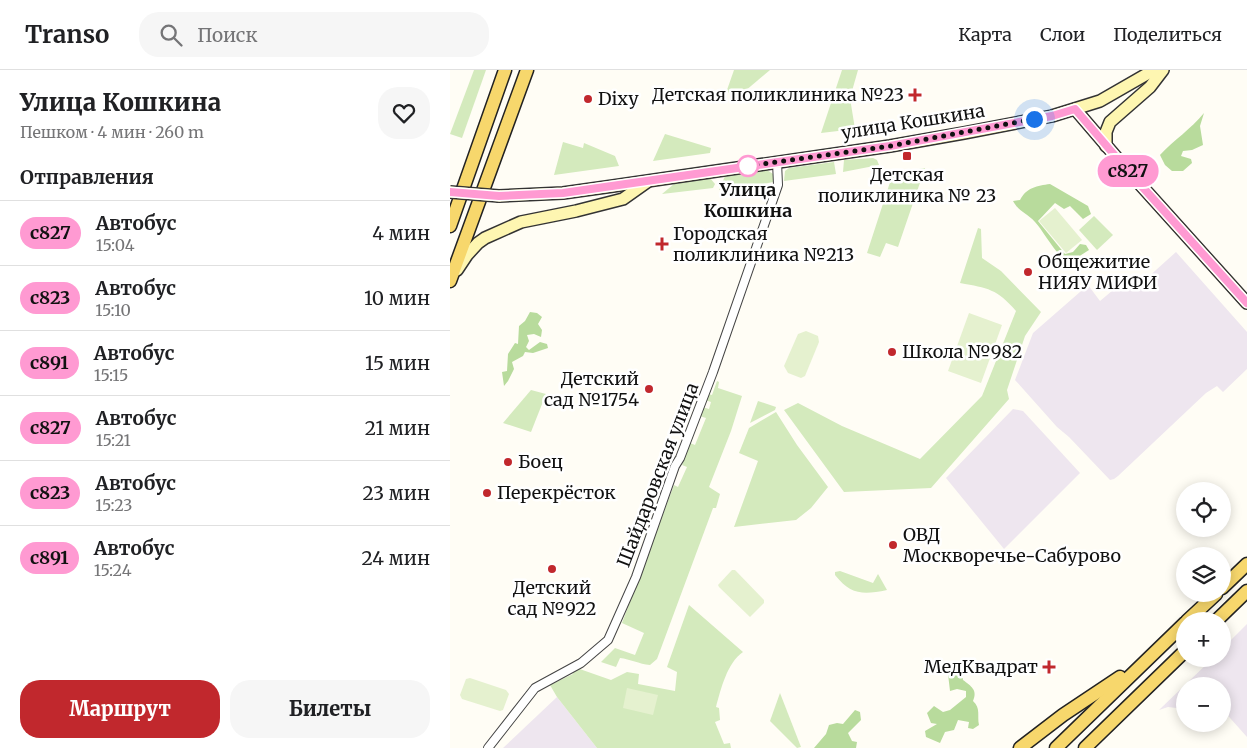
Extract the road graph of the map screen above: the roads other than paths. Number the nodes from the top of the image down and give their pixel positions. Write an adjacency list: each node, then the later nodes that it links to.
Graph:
1 (505, 70): 12 (main road)
2 (527, 70): 13 (main road)
3 (1154, 70): 5 (main road, улица Кошкина)
4 (1163, 70): 8 (main road)
5 (1100, 101): 6 (main road, улица Кошкина); 7 (main road)
6 (1075, 109): 7 (main road); 9 (main road, улица Кошкина)
7 (1089, 125): 8 (main road)
8 (1106, 146): 14 (main road)
9 (777, 162): 10 (main road, улица Кошкина); 24 (street, Шайдаровская улица)
10 (650, 180): 11 (main road, улица Кошкина, bridge); 13 (main road)
11 (450, 192)
12 (450, 226)
13 (451, 279)
14 (1247, 303)
15 (1247, 564): 16 (main road)
16 (1231, 579)
17 (1247, 591): 20 (main road)
18 (1207, 602): 19 (main road)
19 (1197, 612)
20 (1225, 612)
21 (1176, 631): 22 (main road)
22 (1150, 656): 25 (main road); 26 (main road)
23 (1176, 660): 27 (main road)
24 (488, 748)
25 (1020, 748)
26 (1056, 748)
27 (1087, 748)

